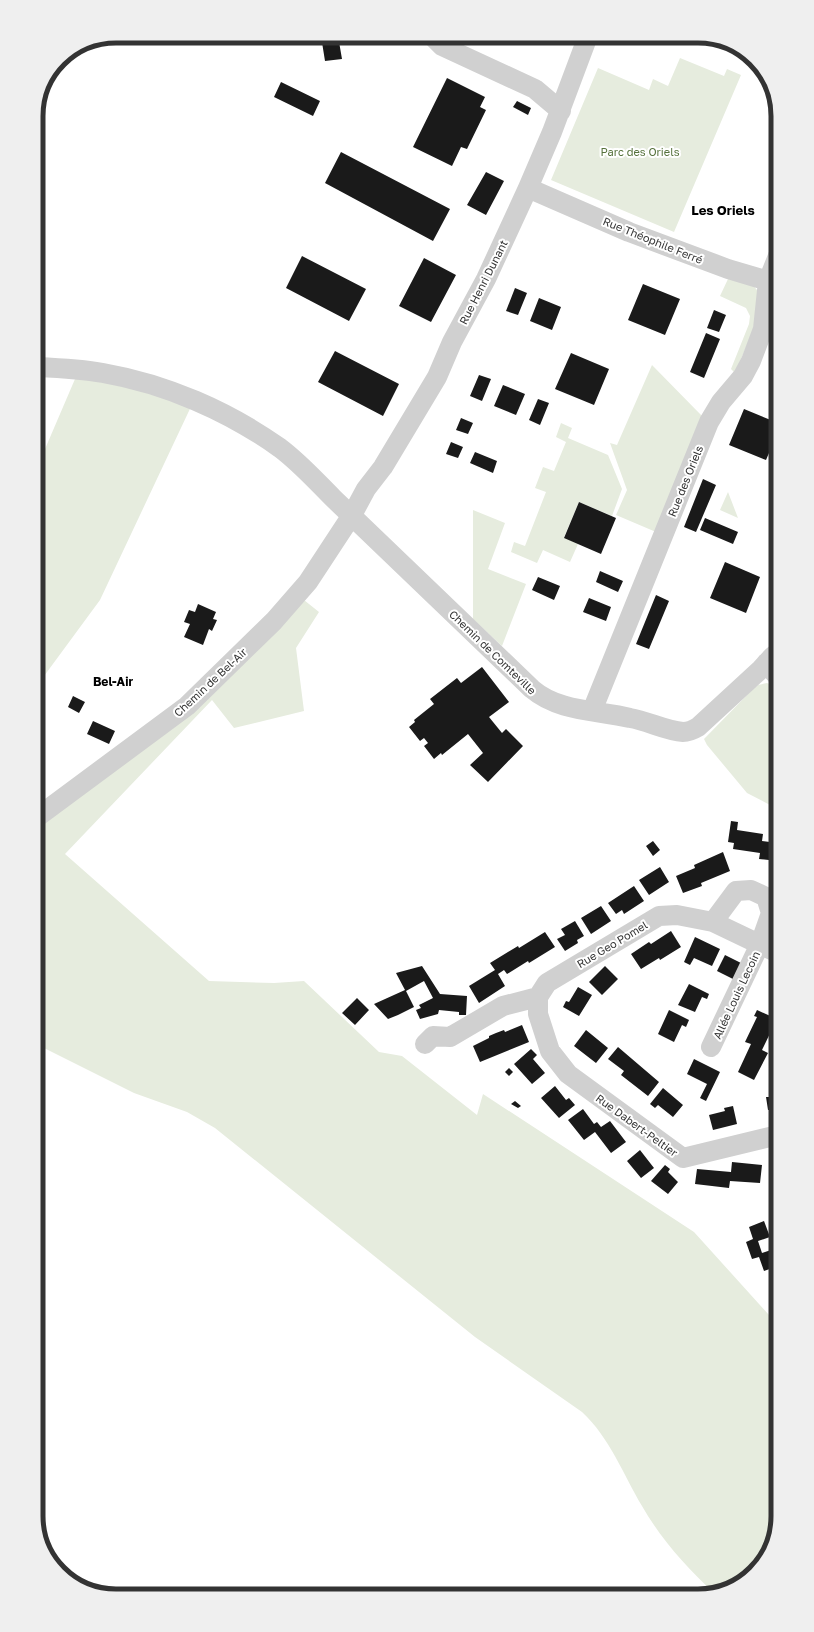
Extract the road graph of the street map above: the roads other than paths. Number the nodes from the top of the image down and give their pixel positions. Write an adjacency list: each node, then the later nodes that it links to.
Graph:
1 (439, 43): 3 (street)
2 (585, 43): 3 (street, Rue Henri Dunant)
3 (561, 111): 4 (street, Rue Henri Dunant)
4 (528, 188): 5 (street, Rue Théophile Ferré); 8 (street, Rue Henri Dunant)
5 (771, 284)
6 (771, 294): 10 (street, Rue des Oriels)
7 (43, 368): 8 (street, Chemin de Comteville)
8 (352, 516): 10 (street, Chemin de Comteville); 11 (street, Chemin de Bel-Air)
9 (771, 666): 10 (street, Chemin de Comteville)
10 (592, 711)
11 (43, 813)
12 (713, 922): 13 (street, Rue Geo Pomel); 13 (street); 15 (street, Rue Geo Pomel)
13 (760, 944): 14 (street, Rue Geo Pomel); 17 (street, Allée Louis Lecoin)
14 (771, 950)
15 (538, 1005): 16 (street); 18 (street, Rue Dabert-Peltier)
16 (425, 1044)
17 (711, 1047)
18 (771, 1137)

